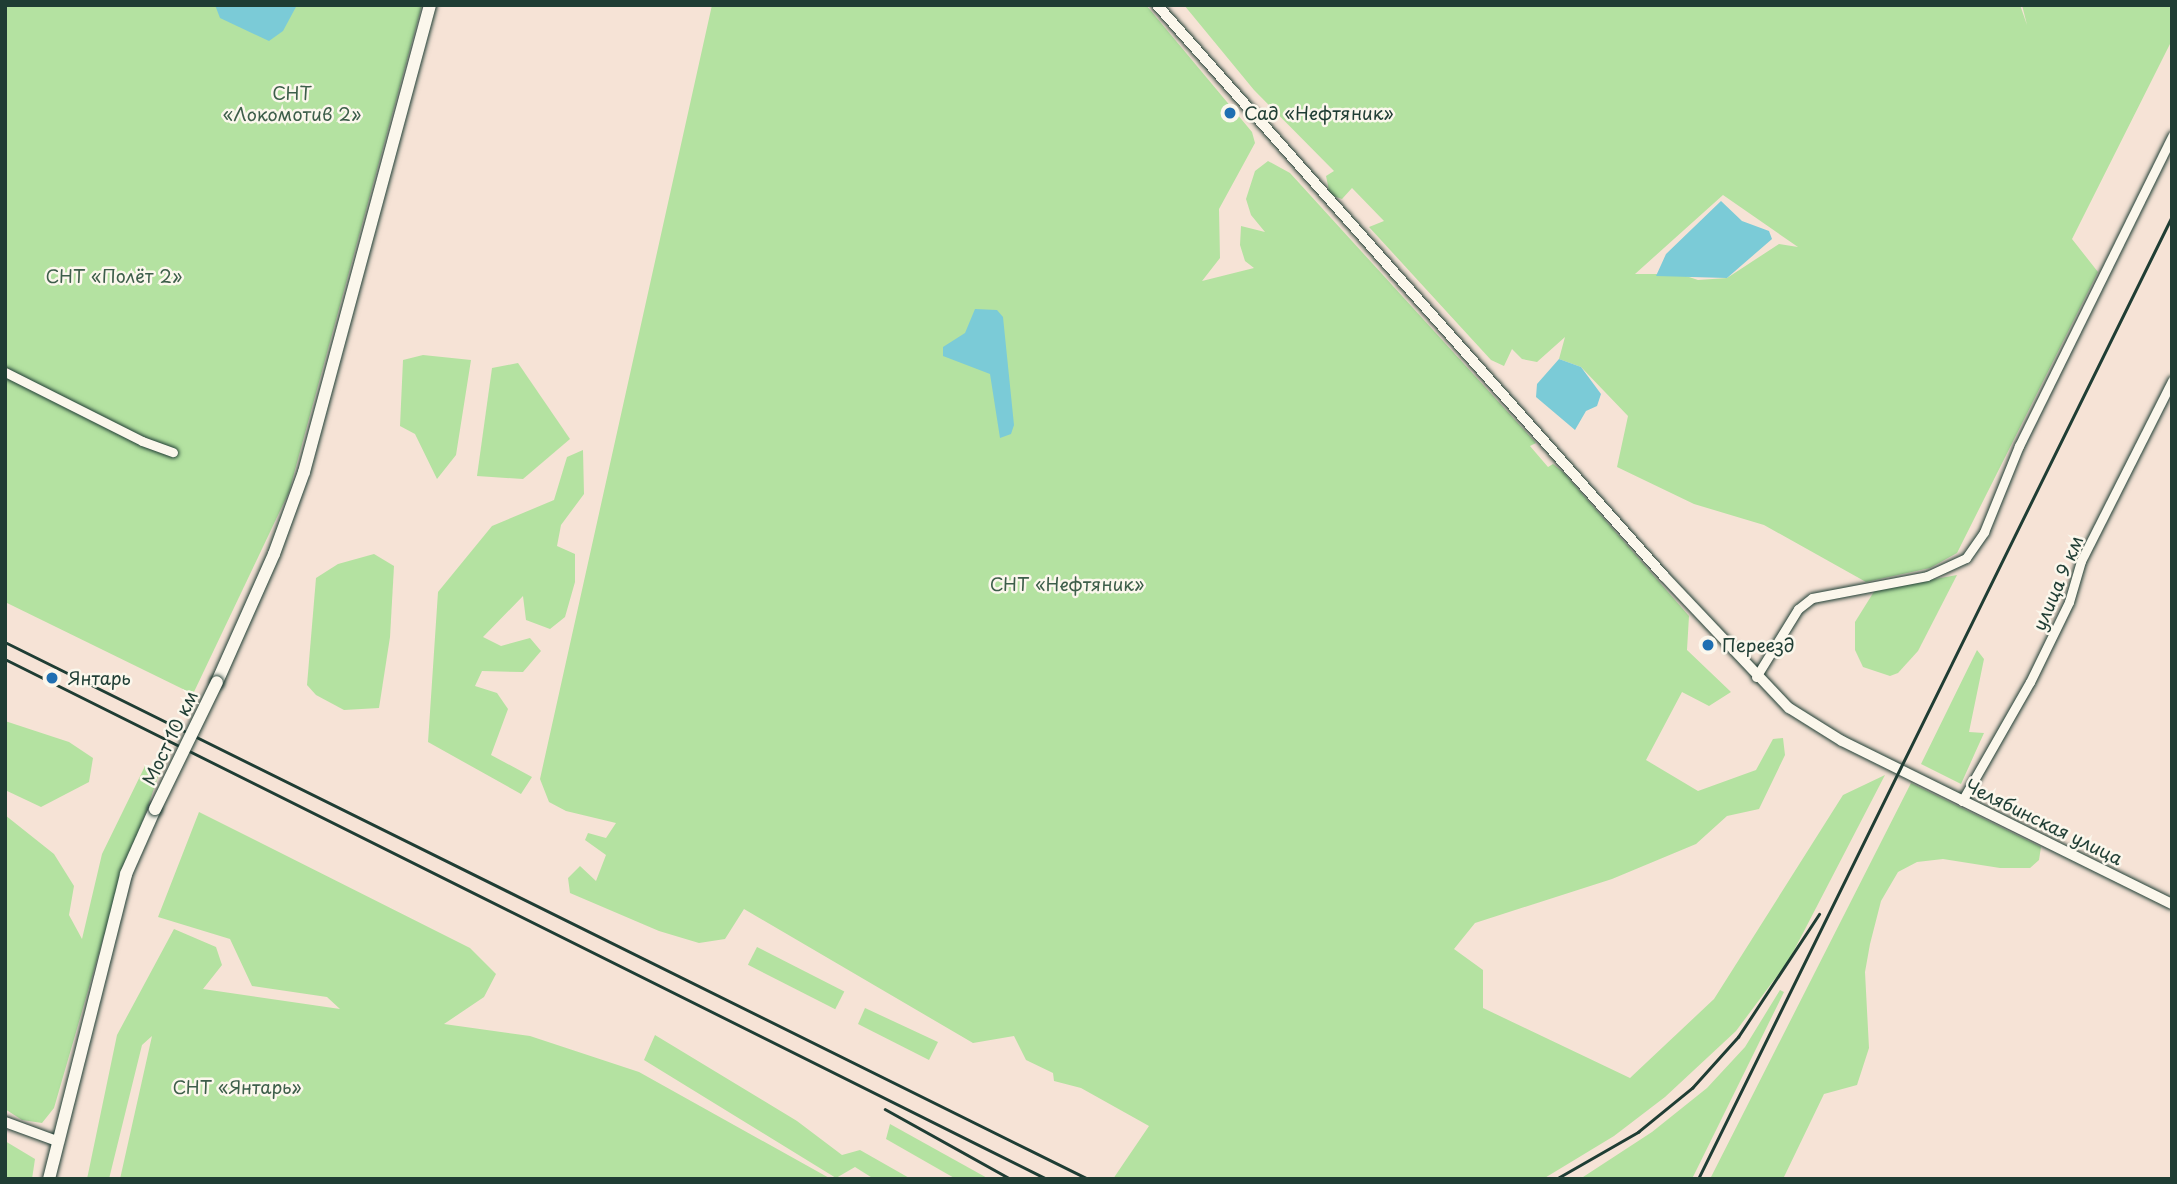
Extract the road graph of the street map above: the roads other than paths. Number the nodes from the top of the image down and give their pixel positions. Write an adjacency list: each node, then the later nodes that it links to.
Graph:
1 (430, 5): 11 (main road, Мост 10 км, bridge)
2 (1157, 5): 7 (street, Челябинская улица)
3 (2172, 136): 7 (street)
4 (5, 372): 6 (street)
5 (2172, 382): 8 (street, улица 9 км)
6 (173, 452)
7 (1756, 677): 8 (street, Челябинская улица)
8 (1962, 801): 9 (street, Челябинская улица)
9 (2172, 904)
10 (5, 1122): 11 (street)
11 (57, 1141): 12 (main road, Мост 10 км)
12 (49, 1179)

